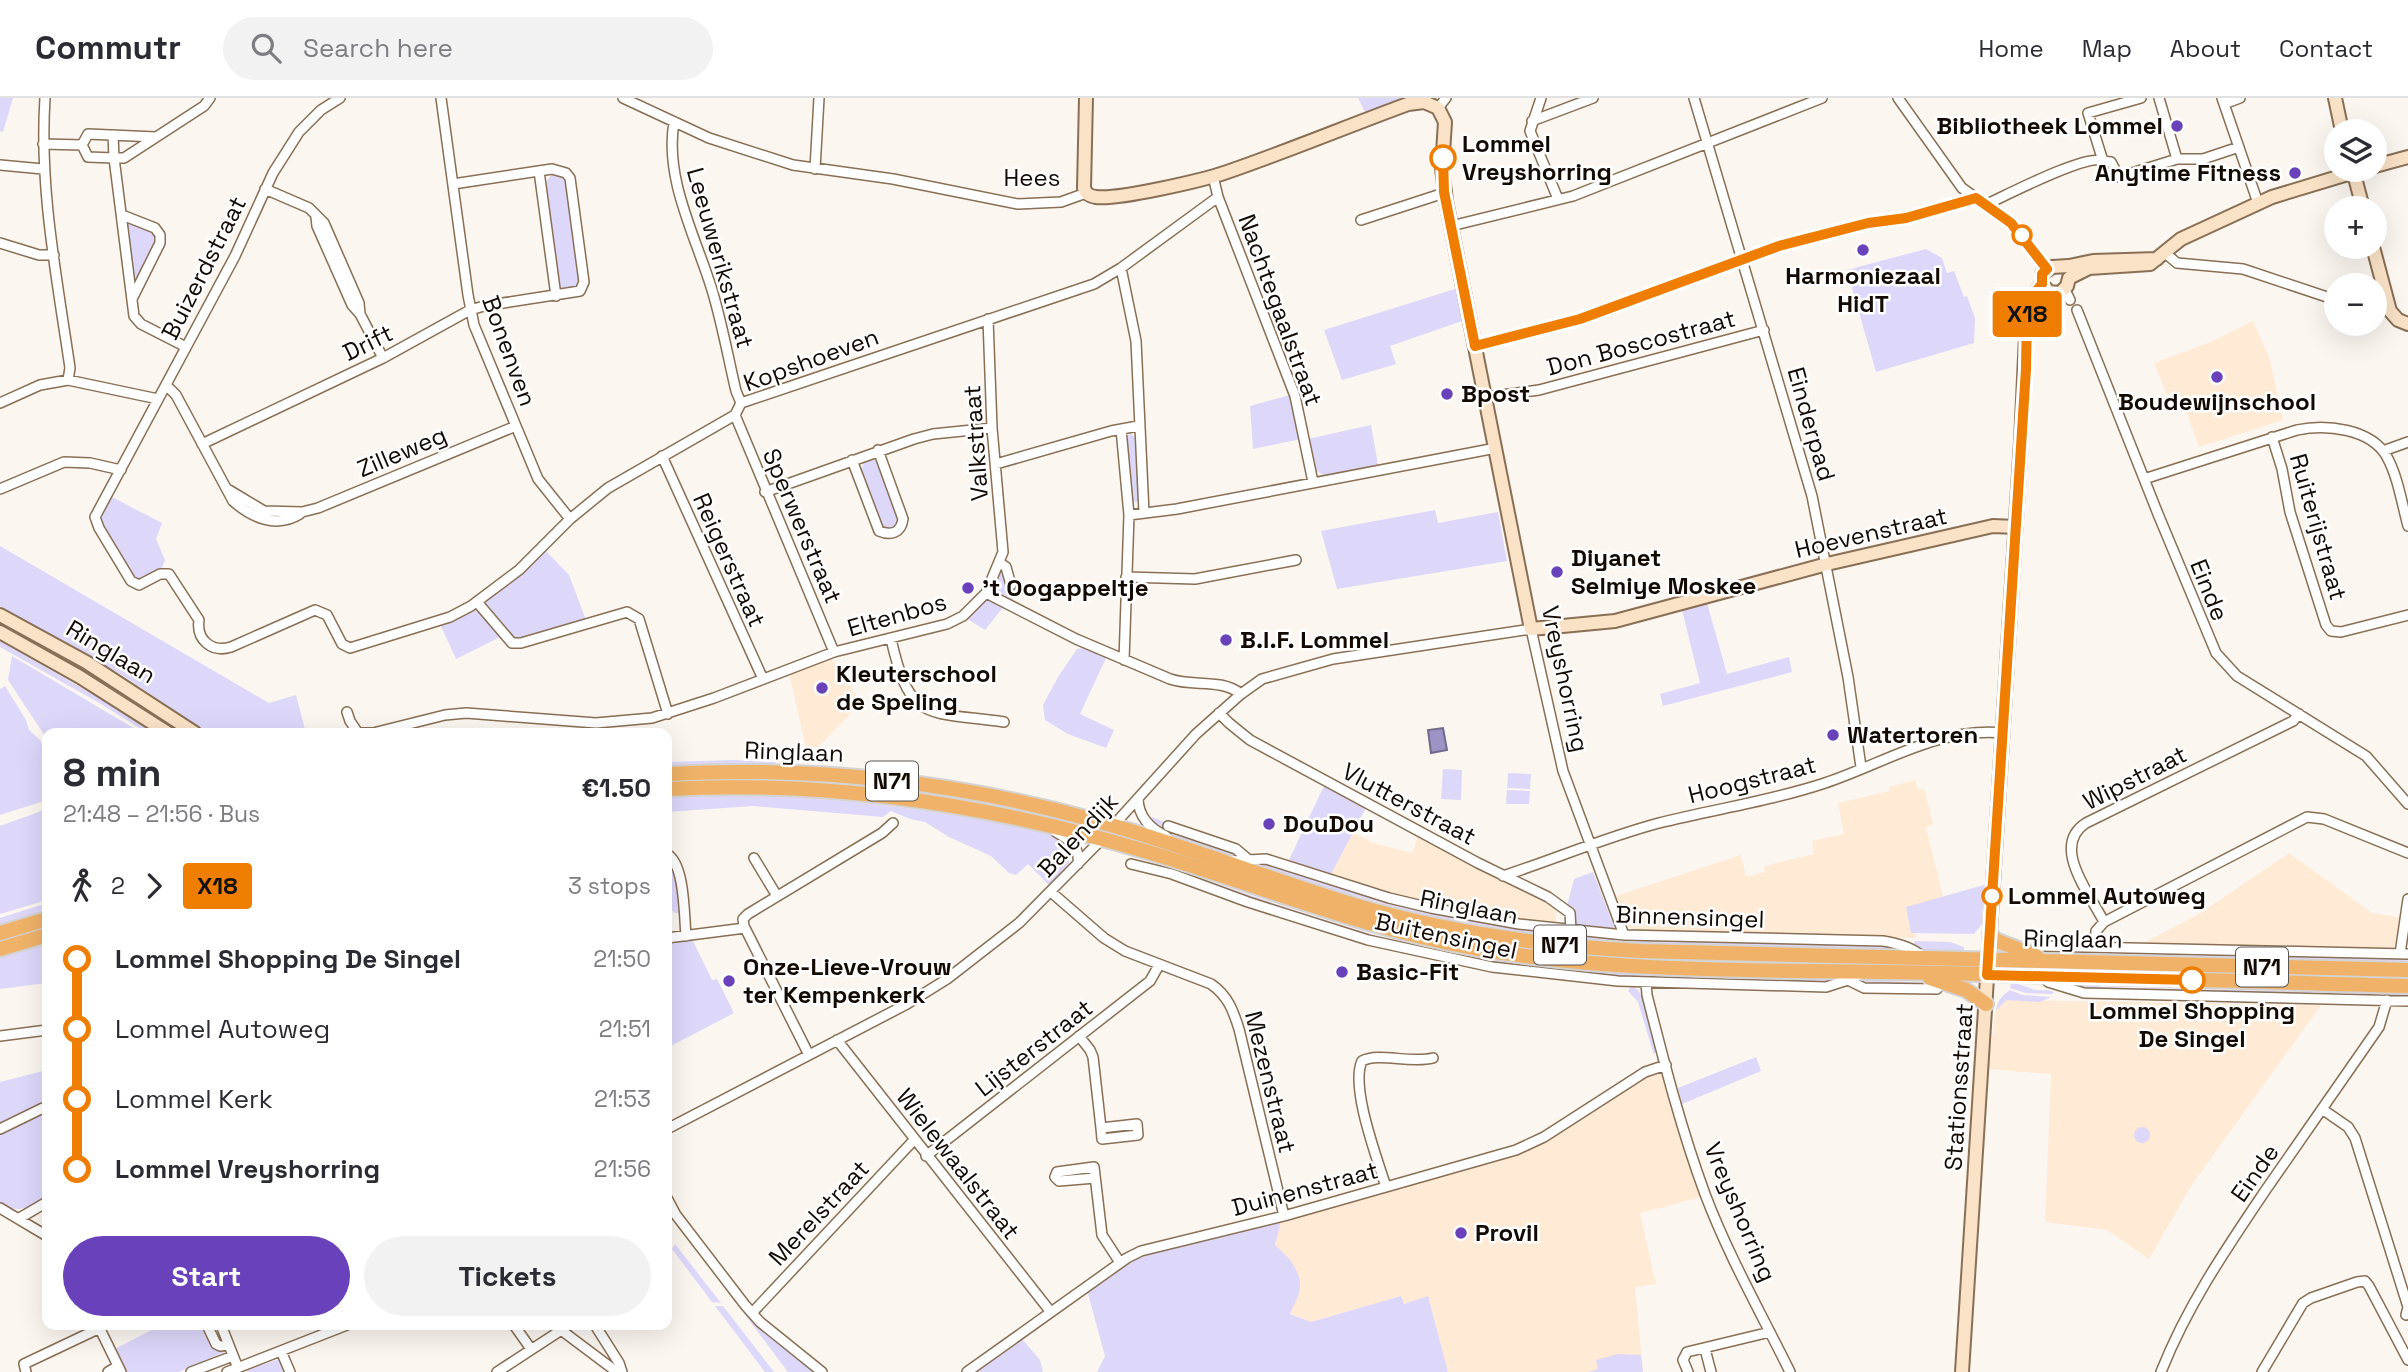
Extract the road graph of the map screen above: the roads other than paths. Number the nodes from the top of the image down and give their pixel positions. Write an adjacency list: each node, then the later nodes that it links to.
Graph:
1 (45, 98): 24 (street)
2 (210, 98): 23 (street)
3 (340, 98): 40 (street, Buizerdstraat)
4 (441, 98): 39 (street, Bonenven)
5 (623, 98): 21 (street, Hees)
6 (819, 98): 35 (street)
7 (1086, 98): 42 (main road)
8 (1541, 98): 20 (street)
9 (1592, 98): 20 (street)
10 (1694, 98): 25 (street, Einderpad)
11 (1822, 98): 25 (street)
12 (1898, 98): 44 (street)
13 (2141, 98): 31 (street)
14 (2159, 98): 30 (street)
15 (2240, 98): 17 (street)
16 (2335, 98): 19 (main road)
17 (2223, 101): 27 (street)
18 (1442, 103): 37 (main road, Hees); 41 (main road, Vreyshorring)
19 (2339, 119)
20 (1532, 121): 45 (street)
21 (674, 122): 35 (street, Hees); 76 (street, Leeuwerikstraat)
22 (113, 135): 23 (street); 26 (street); 29 (street)
23 (156, 137): 29 (street)
24 (43, 144): 26 (street); 34 (street)
25 (1709, 144): 45 (street); 55 (street, Einderpad)
26 (82, 145): 29 (street)
27 (2239, 147): 30 (street); 46 (street)
28 (2408, 157): 32 (main road)
29 (114, 158): 48 (street)
30 (2177, 159): 31 (street)
31 (2103, 162): 47 (street)
32 (2387, 163)
33 (0, 165): 34 (street)
34 (43, 169): 52 (street)
35 (815, 169): 42 (street, Hees)
36 (539, 172): 39 (street, Drift); 60 (street); 60 (street, Drift)
37 (1213, 176): 42 (main road, Hees); 43 (street, Nachtegaalstraat)
38 (2324, 180): 46 (main road)
39 (453, 184): 63 (street, Bonenven)
40 (265, 189): 69 (street, Buizerdstraat); 70 (street)
41 (1444, 192): 49 (street); 50 (main road, Vreyshorring)
42 (1086, 193)
43 (1218, 197): 56 (street, Kopshoeven); 93 (street, Nachtegaalstraat)
44 (1976, 198): 47 (street); 55 (street)
45 (1558, 199): 50 (street)
46 (2258, 203): 53 (main road)
47 (1985, 205): 57 (street)
48 (122, 215): 62 (street); 62 (street)
49 (1361, 220)
50 (1451, 226): 68 (main road, Vreyshorring)
51 (0, 243): 52 (street)
52 (54, 255): 71 (street)
53 (2161, 256): 58 (main road); 61 (street)
54 (2376, 259): 66 (main road)
55 (1744, 260): 67 (street, Einderpad); 68 (street)
56 (1121, 268): 65 (street, Kopshoeven); 79 (street)
57 (2047, 269): 58 (main road); 59 (main road, Stationsstraat)
58 (2066, 284): 59 (main road)
59 (2046, 288): 100 (main road, Stationsstraat)
60 (556, 296): 63 (street, Drift)
61 (2324, 296)
62 (133, 297): 69 (street)
63 (470, 310): 70 (street, Drift); 78 (street, Bonenven)
64 (2077, 310): 92 (street, Einde)
65 (988, 319): 76 (street, Kopshoeven); 80 (street, Valkstraat)
66 (2408, 324)
67 (1764, 330): 73 (street, Don Boscostraat); 103 (street, Einderpad)
68 (1475, 346): 73 (main road, Vreyshorring)
69 (186, 347): 72 (street, Buizerdstraat)
70 (383, 358): 84 (street, Drift)
71 (68, 380): 74 (street); 75 (street)
72 (166, 385): 74 (street, Buizerdstraat); 84 (street, Zilleweg)
73 (1486, 397): 85 (main road, Vreyshorring)
74 (158, 398): 91 (street, Buizerdstraat)
75 (0, 403)
76 (741, 403): 77 (street, Kopshoeven)
77 (734, 415): 88 (street, Kopshoeven); 95 (street, Sperwerstraat)
78 (516, 426): 84 (street, Zilleweg); 98 (street, Bonenven)
79 (1138, 426): 81 (street); 96 (street)
80 (992, 428): 86 (street); 90 (street, Valkstraat)
81 (1121, 429): 90 (street); 97 (street)
82 (2272, 437): 87 (street); 92 (street); 109 (street, Ruiterijstraat)
83 (2408, 442): 87 (street)
84 (202, 444)
85 (1496, 448): 93 (street); 111 (main road, Vreyshorring)
86 (878, 450): 89 (street); 89 (street)
87 (2383, 451): 99 (street)
88 (662, 456): 98 (street, Kopshoeven); 116 (street, Reigerstraat)
89 (852, 460): 95 (street)
90 (996, 464): 102 (street, Valkstraat)
91 (121, 470): 94 (street); 110 (street, Buizerdstraat)
92 (2144, 479): 121 (street, Einde)
93 (1313, 482): 96 (street)
94 (0, 489)
95 (765, 492): 114 (street, Sperwerstraat)
96 (1144, 513): 97 (street)
97 (1129, 515): 104 (street)
98 (570, 519): 107 (street, Kopshoeven)
99 (2408, 526)
100 (2016, 527): 103 (main road, Hoevenstraat); 127 (main road, Stationsstraat)
101 (1296, 560): 104 (street)
102 (1000, 563): 105 (street, Valkstraat); 106 (street, Valkstraat)
103 (1827, 564): 111 (main road, Hoevenstraat); 128 (street, Einderpad)
104 (1126, 577): 115 (street)
105 (1011, 585)
106 (986, 593): 113 (street, Eltenbos); 115 (street)
107 (477, 602): 110 (street, Kopshoeven); 120 (street)
108 (0, 615): 124 (main road, Ringlaan)
109 (2408, 615)
110 (450, 617)
111 (1531, 629): 117 (street, Balendijk); 139 (street, Vreyshorring)
112 (0, 632): 123 (main road, Ringlaan)
113 (891, 639): 114 (street, Eltenbos); 122 (street)
114 (834, 652): 116 (street, Eltenbos)
115 (1124, 660): 117 (street)
116 (763, 679): 120 (street, Eltenbos)
117 (1241, 694): 119 (street, Balendijk)
118 (347, 712): 125 (street)
119 (1219, 713): 131 (street, Balendijk); 149 (street, Vlutterstraat)
120 (668, 714): 126 (street, Eltenbos)
121 (2299, 714): 132 (street, Einde); 154 (street, Wipstraat)
122 (1004, 722)
123 (159, 728)
124 (187, 728)
125 (355, 728)
126 (393, 728)
127 (2003, 733): 128 (street, Hoogstraat); 158 (main road, Stationsstraat)
128 (1861, 767): 139 (street, Hoogstraat)
129 (672, 774): 135 (highway, Ringlaan / N71)
130 (672, 789): 134 (highway, Ringlaan / N71)
131 (1139, 798): 135 (street, Balendijk); 138 (street)
132 (2408, 804)
133 (892, 823): 151 (street)
134 (1052, 825): 137 (highway, Ringlaan / N71); 146 (street)
135 (1112, 826): 137 (street, Balendijk); 138 (highway, Ringlaan / N71)
136 (1168, 827): 144 (street, Binnensingel)
137 (1102, 838): 140 (highway, Ringlaan / N71); 146 (street, Balendijk)
138 (1177, 845): 145 (highway, Ringlaan / N71)
139 (1589, 845): 149 (street, Hoogstraat); 159 (street, Vreyshorring)
140 (1149, 852): 148 (street, Buitensingel); 173 (highway, Ringlaan / N71)
141 (2408, 853): 154 (street)
142 (672, 858): 161 (street)
143 (754, 858): 151 (street)
144 (1248, 860): 145 (street, Binnensingel); 156 (street, Binnensingel)
145 (1226, 862): 170 (highway, Ringlaan / N71)
146 (1078, 864): 150 (street, Balendijk)
147 (1131, 864): 148 (street, Buitensingel)
148 (1172, 874): 176 (street, Buitensingel)
149 (1503, 876): 156 (street, Vlutterstraat)
150 (1051, 892): 169 (street, Mezenstraat); 185 (street, Balendijk)
151 (777, 896): 155 (street)
152 (2408, 899): 166 (street)
153 (42, 920): 157 (highway)
154 (2104, 922): 164 (street)
155 (745, 928): 161 (street); 186 (street)
156 (1571, 930): 159 (street, Binnensingel)
157 (0, 933)
158 (1990, 933): 167 (highway); 171 (main road, Stationsstraat)
159 (1624, 935): 170 (street, Binnensingel)
160 (42, 936): 165 (highway)
161 (686, 936): 162 (street)
162 (672, 937)
163 (2039, 946): 164 (street)
164 (2095, 947): 166 (street); 168 (street)
165 (0, 949)
166 (2404, 954)
167 (2040, 961): 168 (highway, Ringlaan / N71); 171 (highway, Ringlaan / N71)
168 (2084, 962): 172 (highway, Ringlaan / N71)
169 (1159, 965): 184 (street, Lijsterstraat); 201 (street, Mezenstraat)
170 (1923, 966): 171 (highway, Ringlaan / N71); 173 (highway, Ringlaan / N71); 181 (highway)
171 (1987, 967): 174 (highway, Ringlaan / N71); 181 (main road, Stationsstraat)
172 (2408, 970)
173 (1866, 972): 175 (street, Buitensingel)
174 (2044, 976): 177 (highway, Ringlaan / N71); 179 (street)
175 (1848, 981): 176 (street, Buitensingel); 178 (street, Buitensingel)
176 (1646, 982): 188 (street, Vreyshorring)
177 (2408, 986)
178 (1937, 989)
179 (2387, 1000): 180 (street); 190 (street, Einde)
180 (2408, 1001)
181 (1986, 1004): 238 (main road, Stationsstraat)
182 (42, 1031): 183 (street)
183 (0, 1036)
184 (1079, 1036): 192 (street); 195 (street, Lijsterstraat)
185 (837, 1040): 186 (street, Balendijk); 194 (street, Wielewaalstraat)
186 (809, 1055): 191 (street, Balendijk)
187 (1433, 1058): 197 (street)
188 (1666, 1065): 197 (street, Duinenstraat); 217 (street, Vreyshorring)
189 (42, 1108): 193 (street)
190 (2322, 1109): 207 (street); 239 (street, Einde)
191 (672, 1126)
192 (1101, 1128)
193 (0, 1129)
194 (914, 1140): 195 (street, Wielewaalstraat); 206 (street, Merelstraat)
195 (926, 1156): 205 (street, Wielewaalstraat)
196 (1095, 1178): 204 (street)
197 (1386, 1187): 201 (street, Duinenstraat)
198 (42, 1205): 202 (street)
199 (672, 1206): 206 (street)
200 (0, 1208): 202 (street)
201 (1284, 1216): 204 (street, Duinenstraat)
202 (18, 1219): 203 (street)
203 (42, 1233)
204 (1119, 1261): 205 (street, Duinenstraat)
205 (1050, 1311): 234 (street, Duinenstraat)
206 (752, 1313): 233 (street)
207 (2406, 1315)
208 (93, 1330): 227 (street)
209 (100, 1330): 225 (street)
210 (209, 1330): 218 (street)
211 (223, 1330): 218 (street)
212 (334, 1330): 221 (street)
213 (518, 1330): 219 (street)
214 (560, 1330): 219 (street)
215 (569, 1330): 232 (street)
216 (597, 1330): 232 (street)
217 (1770, 1332): 220 (street); 237 (street, Vreyshorring)
218 (229, 1345): 222 (street)
219 (531, 1349): 226 (street)
220 (1705, 1349): 235 (street); 236 (street)
221 (281, 1351): 224 (street); 231 (street)
222 (233, 1356): 224 (street); 229 (street)
223 (2408, 1360): 240 (street)
224 (238, 1368): 230 (street)
225 (120, 1369): 228 (street)
226 (500, 1371)
227 (26, 1372)
228 (108, 1372)
229 (191, 1372)
230 (227, 1372)
231 (290, 1372)
232 (620, 1372)
233 (822, 1372)
234 (967, 1372)
235 (1688, 1372)
236 (1711, 1372)
237 (1790, 1372)
238 (1962, 1372)
239 (2161, 1372)
240 (2262, 1372)

